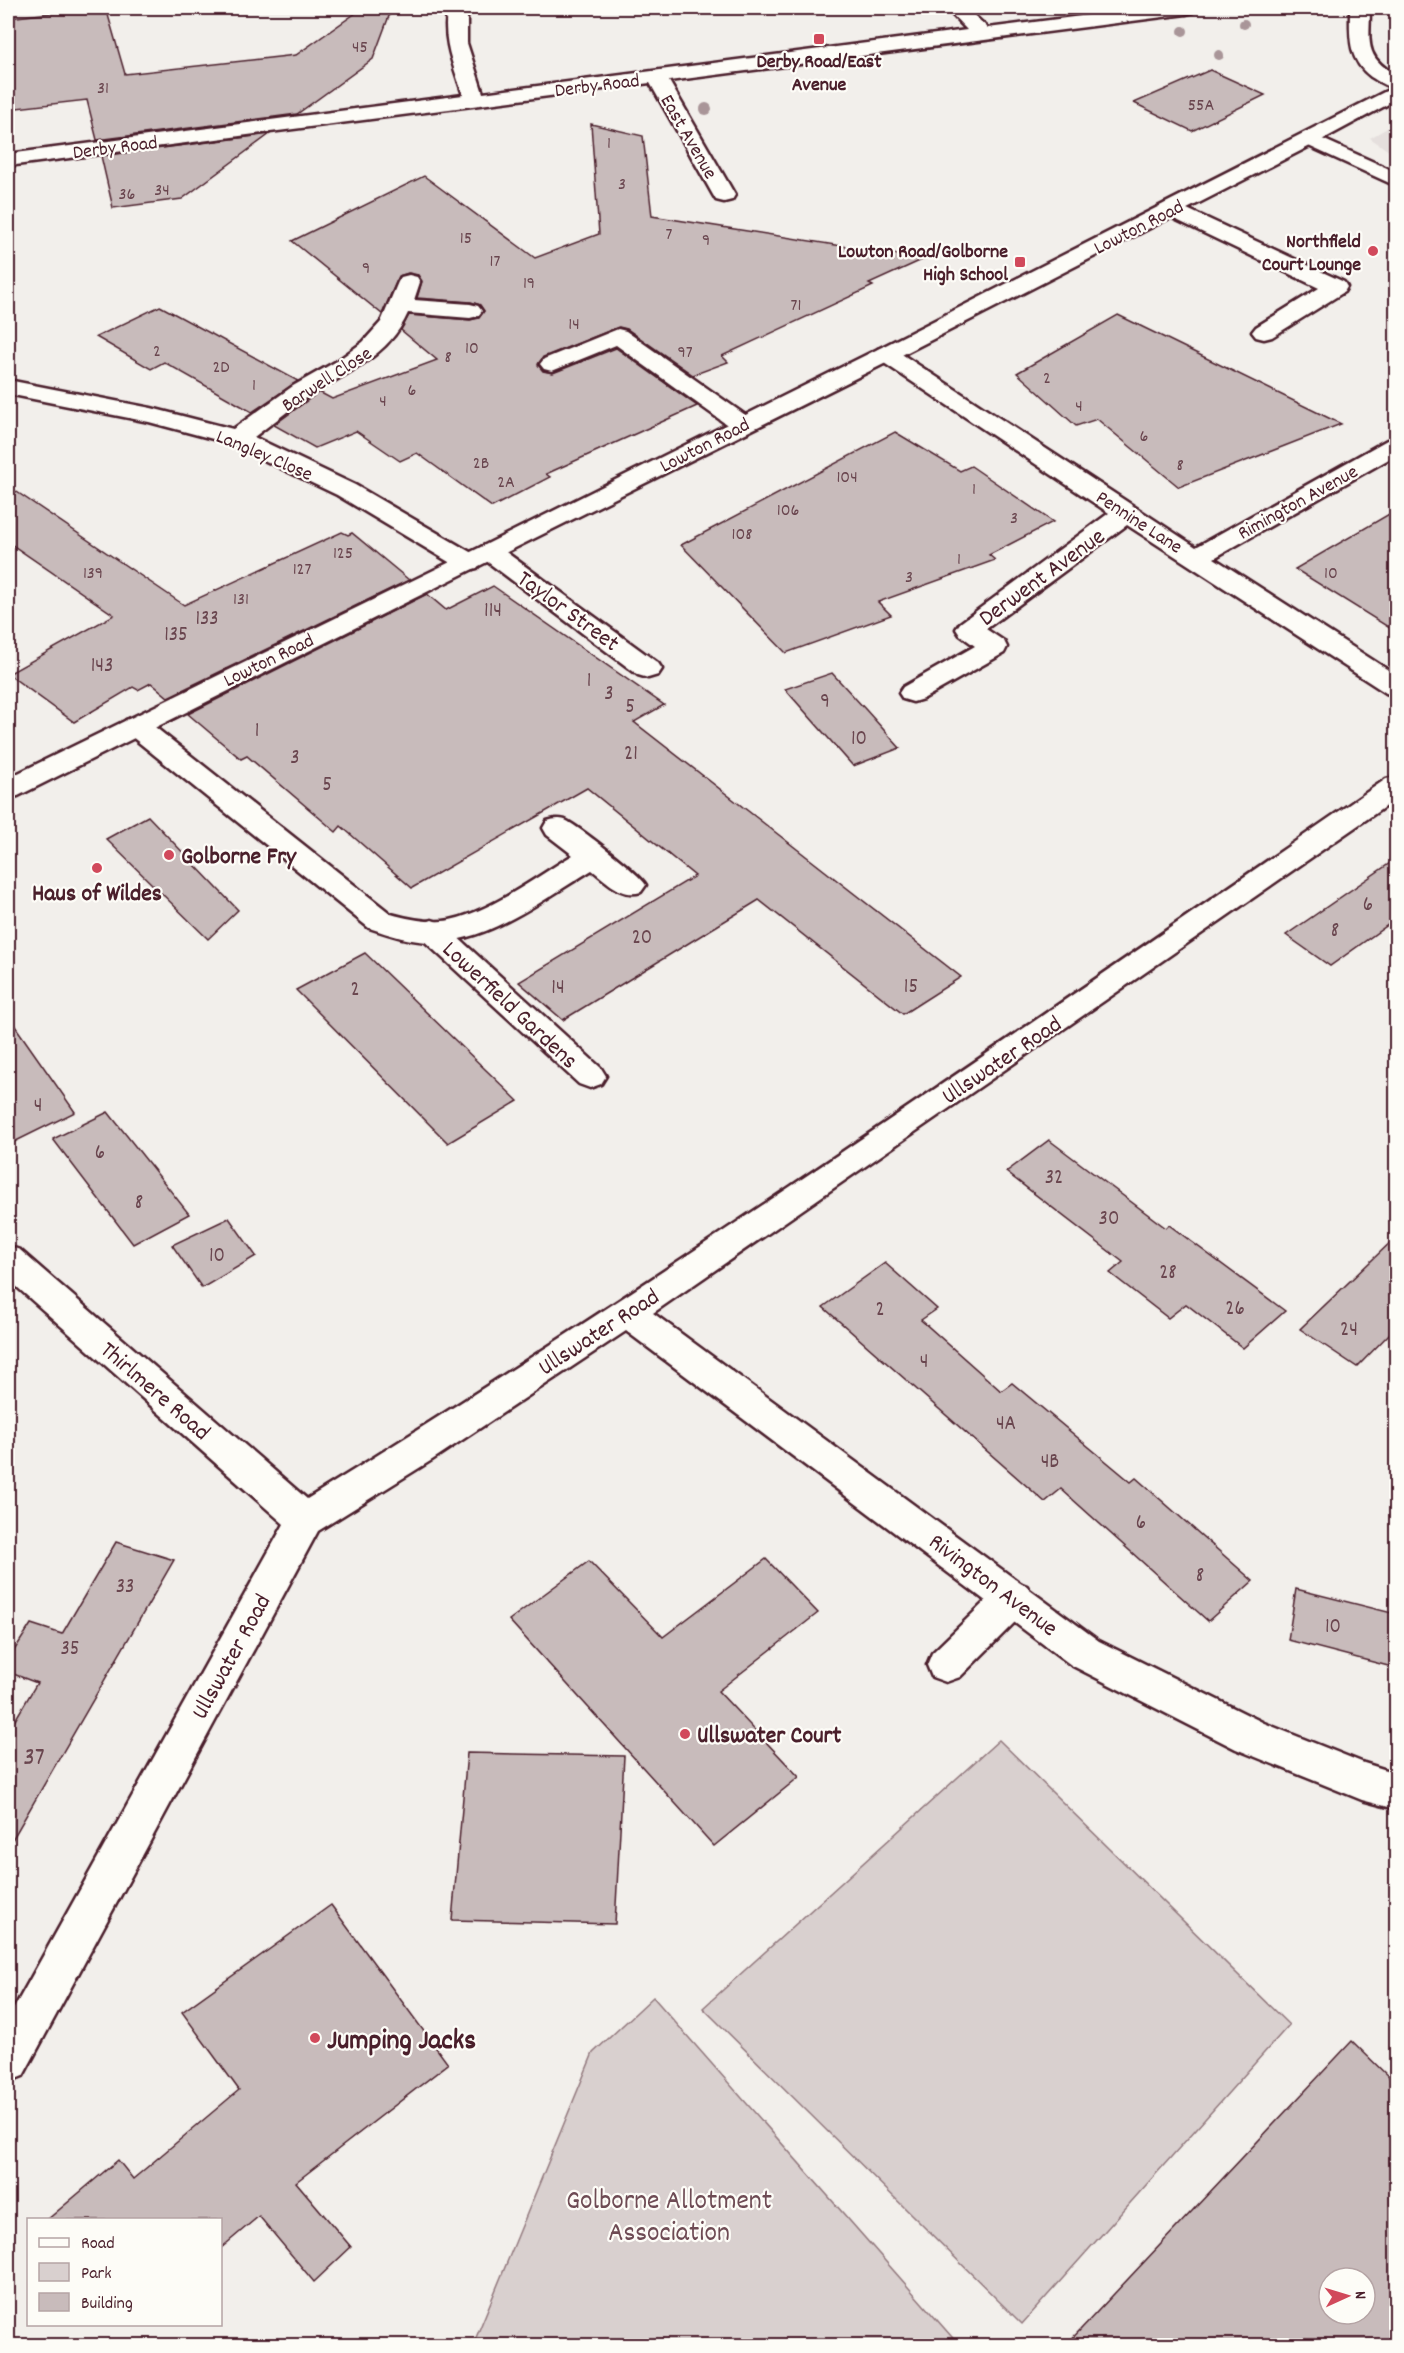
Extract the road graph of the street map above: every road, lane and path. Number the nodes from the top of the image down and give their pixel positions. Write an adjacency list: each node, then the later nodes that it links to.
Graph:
1 (457, 8): 9 (street)
2 (955, 8): 5 (street)
3 (1186, 8): 5 (street, Derby Road)
4 (1360, 8): 7 (street)
5 (983, 34): 6 (street, Derby Road)
6 (656, 76): 9 (street, Derby Road); 13 (street, East Avenue)
7 (1396, 83)
8 (1396, 92): 10 (street, Lowton Road)
9 (475, 99): 11 (street, Derby Road)
10 (1309, 139): 12 (street); 14 (street, Lowton Road)
11 (8, 160)
12 (1396, 180)
13 (724, 195)
14 (1172, 208): 18 (street); 19 (street, Lowton Road)
15 (409, 282): 16 (street, Barwell Close)
16 (400, 306): 17 (street); 23 (street, Barwell Close)
17 (470, 311)
18 (1264, 332)
19 (886, 354): 22 (street, Lowton Road); 25 (street, Pennine Lane)
20 (552, 364): 22 (street)
21 (8, 387): 23 (street, Langley Close)
22 (742, 424): 26 (street, Lowton Road)
23 (237, 438): 26 (street, Langley Close)
24 (1396, 445): 27 (street, Rimington Avenue)
25 (1126, 513): 27 (street, Pennine Lane); 30 (street, Derwent Avenue)
26 (479, 557): 28 (street, Taylor Street); 31 (street, Lowton Road)
27 (1197, 557): 29 (street, Pennine Lane)
28 (648, 669)
29 (1396, 687)
30 (913, 693)
31 (136, 726): 33 (street, Lowton Road); 37 (street, Lowerfield Gardens)
32 (1396, 786): 40 (street, Ullswater Road)
33 (8, 789)
34 (557, 828): 35 (street)
35 (594, 856): 36 (street); 37 (street, Lowerfield Gardens)
36 (631, 885)
37 (432, 931): 38 (street, Lowerfield Gardens)
38 (590, 1076)
39 (8, 1259): 41 (street, Thirlmere Road)
40 (627, 1313): 41 (street, Ullswater Road); 42 (street, Rivington Avenue)
41 (305, 1520): 45 (street, Ullswater Road)
42 (1014, 1598): 43 (street); 44 (street, Rivington Avenue)
43 (946, 1665)
44 (1396, 1791)
45 (8, 2061)

